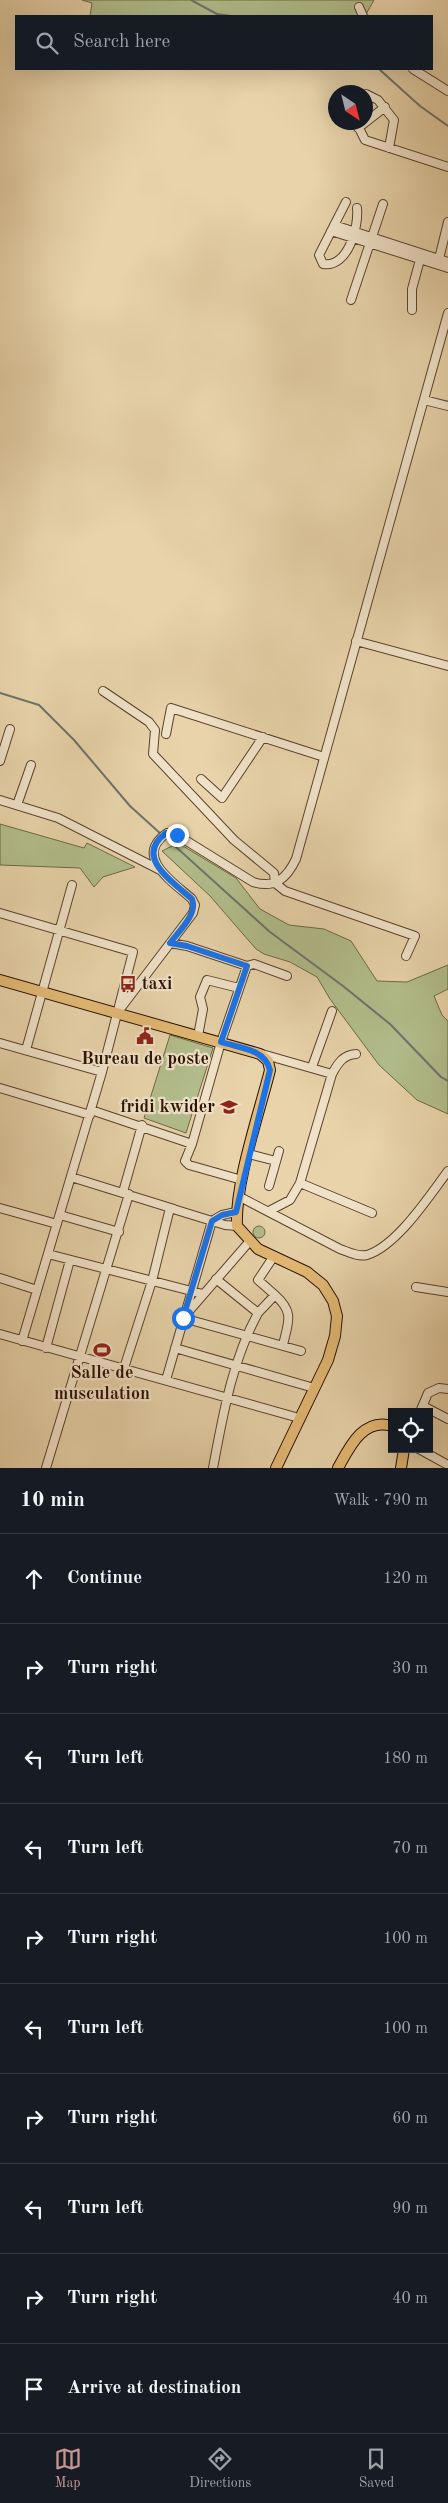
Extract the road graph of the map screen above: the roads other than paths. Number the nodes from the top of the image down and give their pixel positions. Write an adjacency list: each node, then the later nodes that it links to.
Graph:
1 (359, 7): 2 (street)
2 (363, 15)
3 (415, 70): 4 (street)
4 (448, 91)
5 (373, 97): 6 (street)
6 (385, 107): 7 (street); 9 (street)
7 (373, 115)
8 (360, 130): 9 (street)
9 (389, 148): 10 (street)
10 (448, 167)
11 (346, 202): 15 (street)
12 (383, 204): 17 (street)
13 (357, 208): 16 (street)
14 (448, 222): 19 (street)
15 (333, 228): 16 (street); 16 (street)
16 (353, 234): 17 (street)
17 (371, 240): 18 (street); 22 (street)
18 (421, 257): 19 (street); 23 (street)
19 (438, 262): 20 (street); 21 (street)
20 (448, 262)
21 (448, 268)
22 (351, 300)
23 (412, 310)
24 (448, 313): 25 (street)
25 (424, 400): 26 (street); 27 (street)
26 (448, 406)
27 (356, 641): 28 (street); 33 (street)
28 (448, 666)
29 (103, 691): 40 (street)
30 (10, 729): 34 (street)
31 (166, 734): 32 (street)
32 (263, 737): 33 (street); 36 (street)
33 (324, 756): 40 (street)
34 (0, 761)
35 (31, 765): 38 (street)
36 (202, 779)
37 (0, 800): 38 (street)
38 (17, 805): 39 (street)
39 (161, 870): 40 (street); 44 (street)
40 (275, 884): 45 (street)
41 (72, 885): 43 (street)
42 (0, 913): 43 (street)
43 (60, 931): 50 (street); 52 (street)
44 (170, 943): 46 (street); 52 (street)
45 (406, 956)
46 (247, 966): 47 (street); 49 (street)
47 (287, 976)
48 (0, 980): 50 (main road)
49 (239, 988): 53 (street); 54 (street)
50 (42, 992): 52 (main road); 56 (street)
51 (332, 1011): 59 (street)
52 (117, 1013): 53 (main road); 60 (street)
53 (198, 1036): 54 (main road)
54 (221, 1042): 57 (main road); 65 (street)
55 (0, 1043): 56 (street)
56 (26, 1050): 60 (street)
57 (260, 1054): 59 (street); 67 (main road)
58 (356, 1054): 61 (street)
59 (312, 1067): 61 (street)
60 (102, 1072): 63 (street)
61 (332, 1074): 72 (street)
62 (0, 1088): 63 (street)
63 (90, 1112): 64 (street); 70 (street)
64 (142, 1126): 65 (street); 74 (street)
65 (192, 1144): 71 (street)
66 (279, 1151): 68 (street)
67 (249, 1154): 68 (street); 71 (main road)
68 (276, 1161): 73 (street)
69 (448, 1171): 78 (street)
70 (71, 1177): 74 (street); 81 (street)
71 (242, 1180): 75 (main road)
72 (300, 1183): 78 (street); 80 (street)
73 (269, 1186)
74 (126, 1193): 77 (street); 85 (street)
75 (240, 1197): 78 (street); 79 (main road)
76 (0, 1208): 83 (street)
77 (174, 1210): 82 (street); 93 (street)
78 (269, 1211)
79 (236, 1212): 82 (street); 84 (main road)
80 (372, 1213)
81 (60, 1215): 83 (street); 85 (street)
82 (212, 1221): 84 (street); 96 (street)
83 (57, 1224): 87 (street)
84 (237, 1226): 86 (main road)
85 (119, 1232): 90 (street)
86 (249, 1242): 88 (main road); 92 (street)
87 (48, 1254): 89 (street); 95 (street)
88 (274, 1256): 99 (street); 113 (main road)
89 (70, 1260): 90 (street); 106 (street)
90 (108, 1270): 93 (street); 109 (street)
91 (0, 1278): 95 (street)
92 (216, 1279): 98 (street); 100 (street)
93 (152, 1281): 96 (street); 111 (street)
94 (416, 1287): 97 (street)
95 (37, 1290): 104 (street)
96 (191, 1291): 98 (street); 101 (street)
97 (448, 1292)
98 (203, 1294): 101 (street)
99 (275, 1295): 100 (street); 105 (street)
100 (258, 1313): 103 (street)
101 (183, 1318): 103 (street); 107 (street)
102 (0, 1334): 104 (street)
103 (246, 1334): 105 (street); 110 (street)
104 (22, 1342): 106 (street)
105 (283, 1345): 108 (street)
106 (46, 1348): 109 (street)
107 (175, 1348): 110 (street); 112 (street)
108 (301, 1351)
109 (81, 1357): 111 (street); 124 (street)
110 (236, 1366): 113 (street); 115 (street)
111 (124, 1368): 112 (street)
112 (166, 1380): 115 (street)
113 (314, 1388): 118 (main road)
114 (448, 1389): 116 (street)
115 (227, 1397): 118 (street); 125 (street)
116 (421, 1408)
117 (433, 1413): 119 (street)
118 (299, 1418): 126 (main road)
119 (448, 1419)
120 (388, 1425): 127 (main road)
121 (403, 1453): 128 (main road)
122 (428, 1453): 123 (street)
123 (447, 1462)
124 (46, 1468)
125 (213, 1468)
126 (276, 1468)
127 (338, 1468)
128 (401, 1468)

